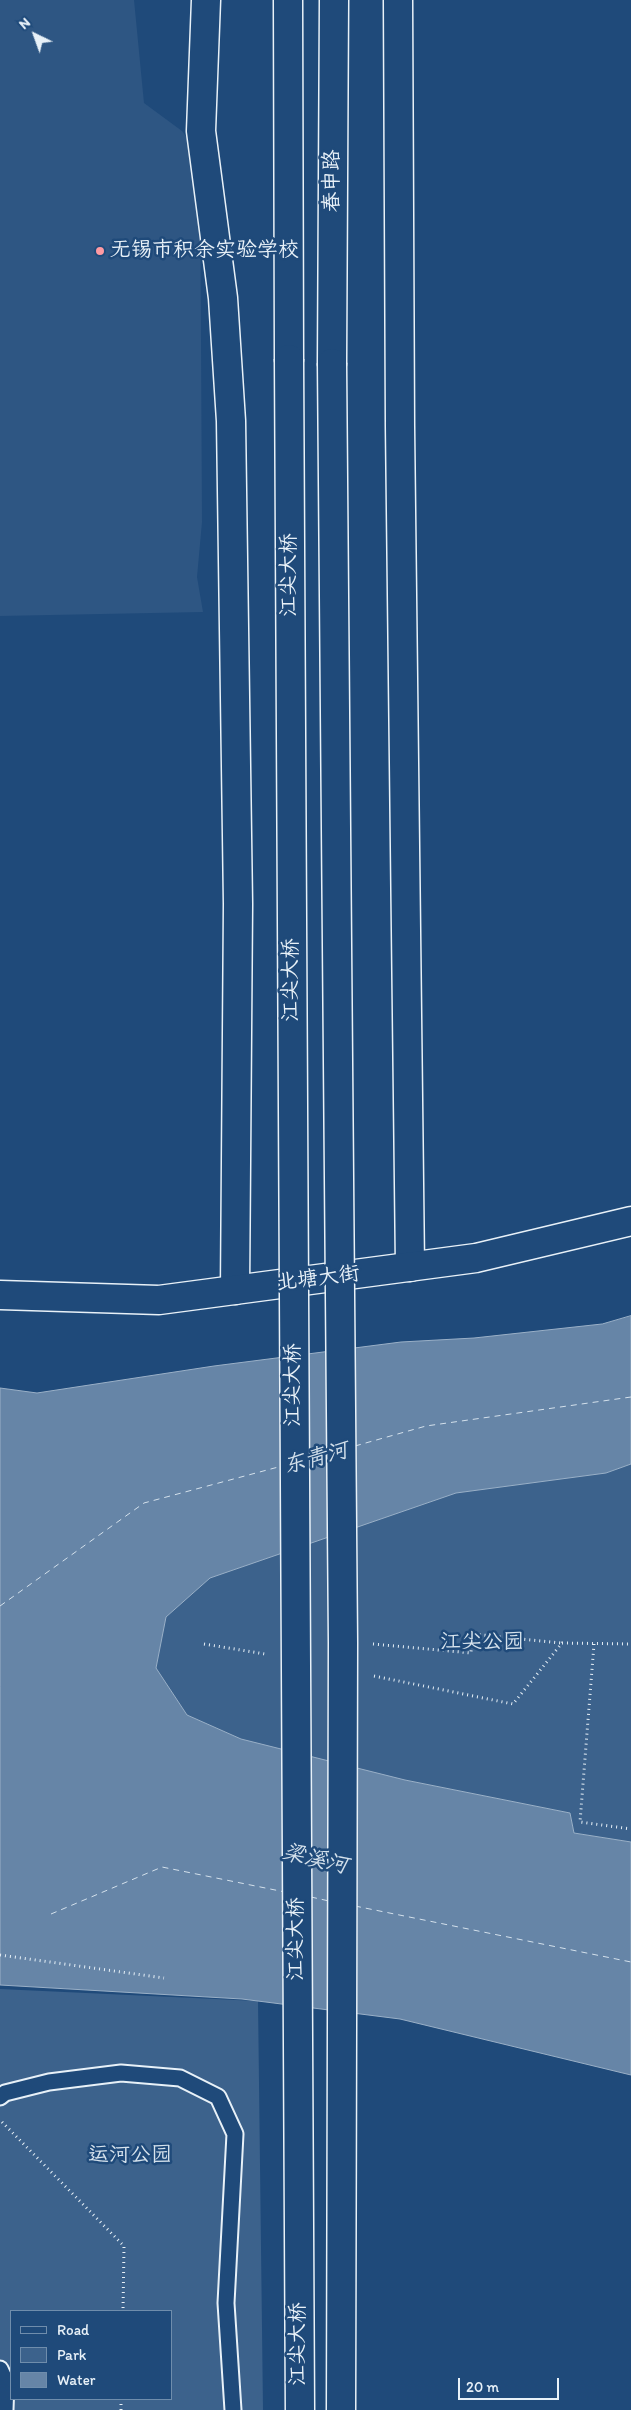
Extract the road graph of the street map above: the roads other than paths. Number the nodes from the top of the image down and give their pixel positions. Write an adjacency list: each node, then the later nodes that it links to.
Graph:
1 (206, 0): 9 (main road)
2 (288, 0): 5 (main road, 春申路)
3 (334, 0): 6 (main road, 春申路)
4 (398, 0): 8 (main road)
5 (289, 359): 15 (main road, 江尖大桥, bridge)
6 (332, 363): 16 (main road, 江尖大桥, bridge)
7 (631, 1221): 8 (main road, 北塘大街)
8 (410, 1267): 9 (main road, 北塘大街)
9 (234, 1290): 10 (main road, 北塘大街)
10 (0, 1295)
11 (0, 2097): 14 (lane)
12 (0, 2369): 13 (lane)
13 (5, 2410)
14 (233, 2410)
15 (300, 2410)
16 (341, 2410)

